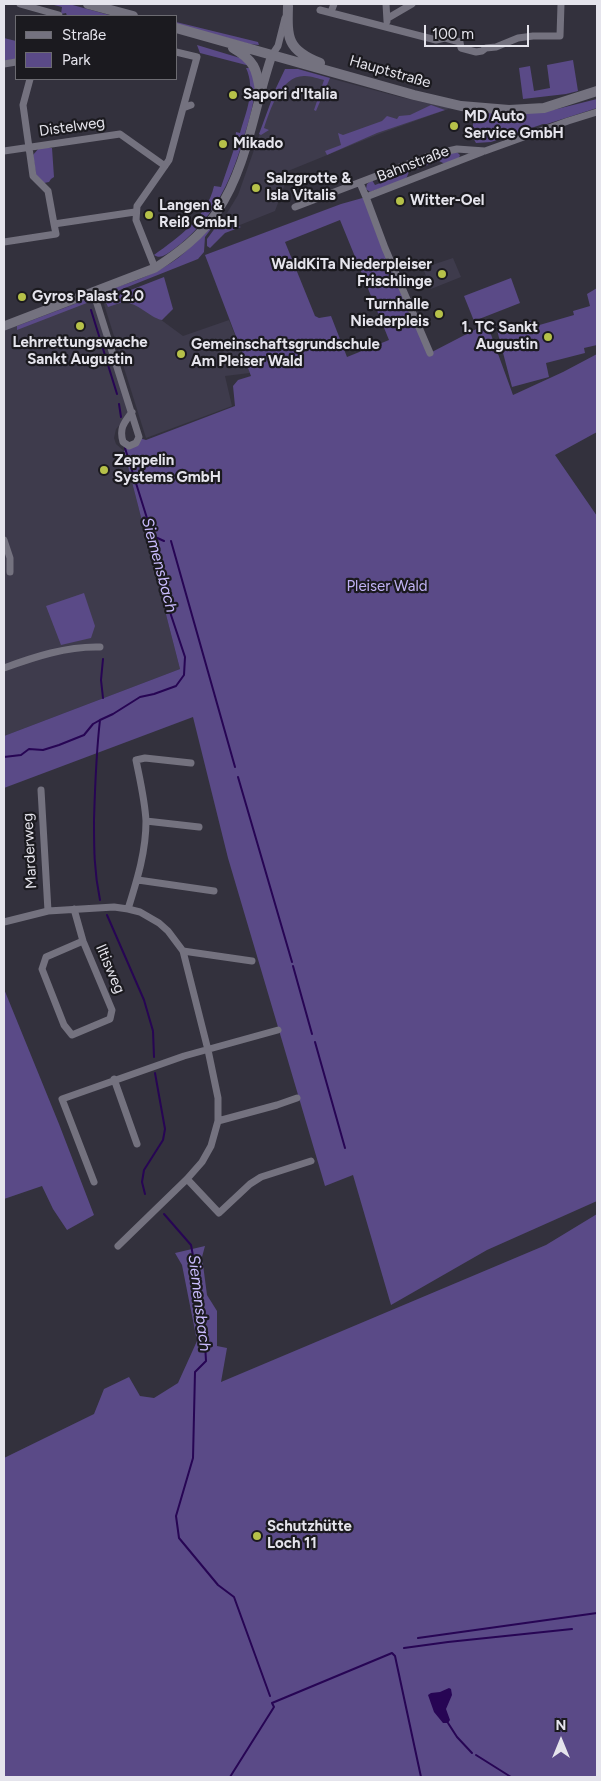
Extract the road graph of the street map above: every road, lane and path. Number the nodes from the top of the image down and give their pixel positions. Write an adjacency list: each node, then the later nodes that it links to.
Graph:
1 (20, 4): 10 (street)
2 (88, 4): 11 (main road)
3 (334, 4): 9 (street)
4 (386, 4): 12 (street)
5 (412, 4): 12 (street)
6 (561, 4): 13 (street)
7 (288, 5): 17 (street); 19 (main road)
8 (320, 10): 9 (street)
9 (331, 12): 13 (street)
10 (59, 15)
11 (129, 15)
12 (388, 18): 13 (street)
13 (385, 28)
14 (178, 29): 15 (main road, Hauptstraße)
15 (219, 40): 17 (main road, Hauptstraße); 20 (main road)
16 (178, 52): 23 (street)
17 (272, 55): 19 (main road, Hauptstraße); 20 (street)
18 (30, 80): 25 (street)
19 (362, 80): 21 (main road, Hauptstraße)
20 (260, 91): 35 (street)
21 (597, 91)
22 (191, 105): 23 (street)
23 (184, 108): 28 (street)
24 (597, 112): 27 (street, Bahnstraße)
25 (29, 147): 26 (street, Distelweg); 28 (street, Distelweg); 33 (street)
26 (4, 151)
27 (485, 151): 29 (street, Bahnstraße); 30 (street, Bahnstraße)
28 (165, 166): 32 (street)
29 (360, 183): 30 (street, Bahnstraße); 31 (street, Bahnstraße)
30 (366, 197): 38 (street)
31 (295, 207)
32 (135, 212): 33 (street); 35 (street)
33 (54, 224): 34 (street)
34 (4, 242)
35 (155, 268): 36 (street)
36 (93, 292): 37 (street); 39 (street)
37 (4, 326)
38 (430, 353)
39 (132, 412)
40 (4, 540): 41 (street)
41 (10, 572)
42 (100, 647): 43 (street)
43 (4, 668)
44 (191, 763): 46 (street)
45 (41, 790): 52 (street, Marderweg)
46 (146, 821): 47 (street); 48 (street)
47 (199, 827)
48 (138, 880): 49 (street); 51 (street)
49 (214, 891)
50 (74, 909): 51 (street); 52 (street); 54 (street, Iltisweg)
51 (128, 909): 55 (street)
52 (48, 911): 53 (street)
53 (4, 922)
54 (83, 942): 54 (street, Iltisweg)
55 (184, 951): 56 (street); 58 (street)
56 (252, 961)
57 (278, 1030): 58 (street)
58 (208, 1050): 59 (street); 61 (street)
59 (114, 1080): 62 (street); 65 (street)
60 (297, 1098): 61 (street)
61 (218, 1121): 64 (street)
62 (137, 1144)
63 (311, 1161): 64 (street)
64 (187, 1179): 66 (street)
65 (94, 1182)
66 (118, 1246)

